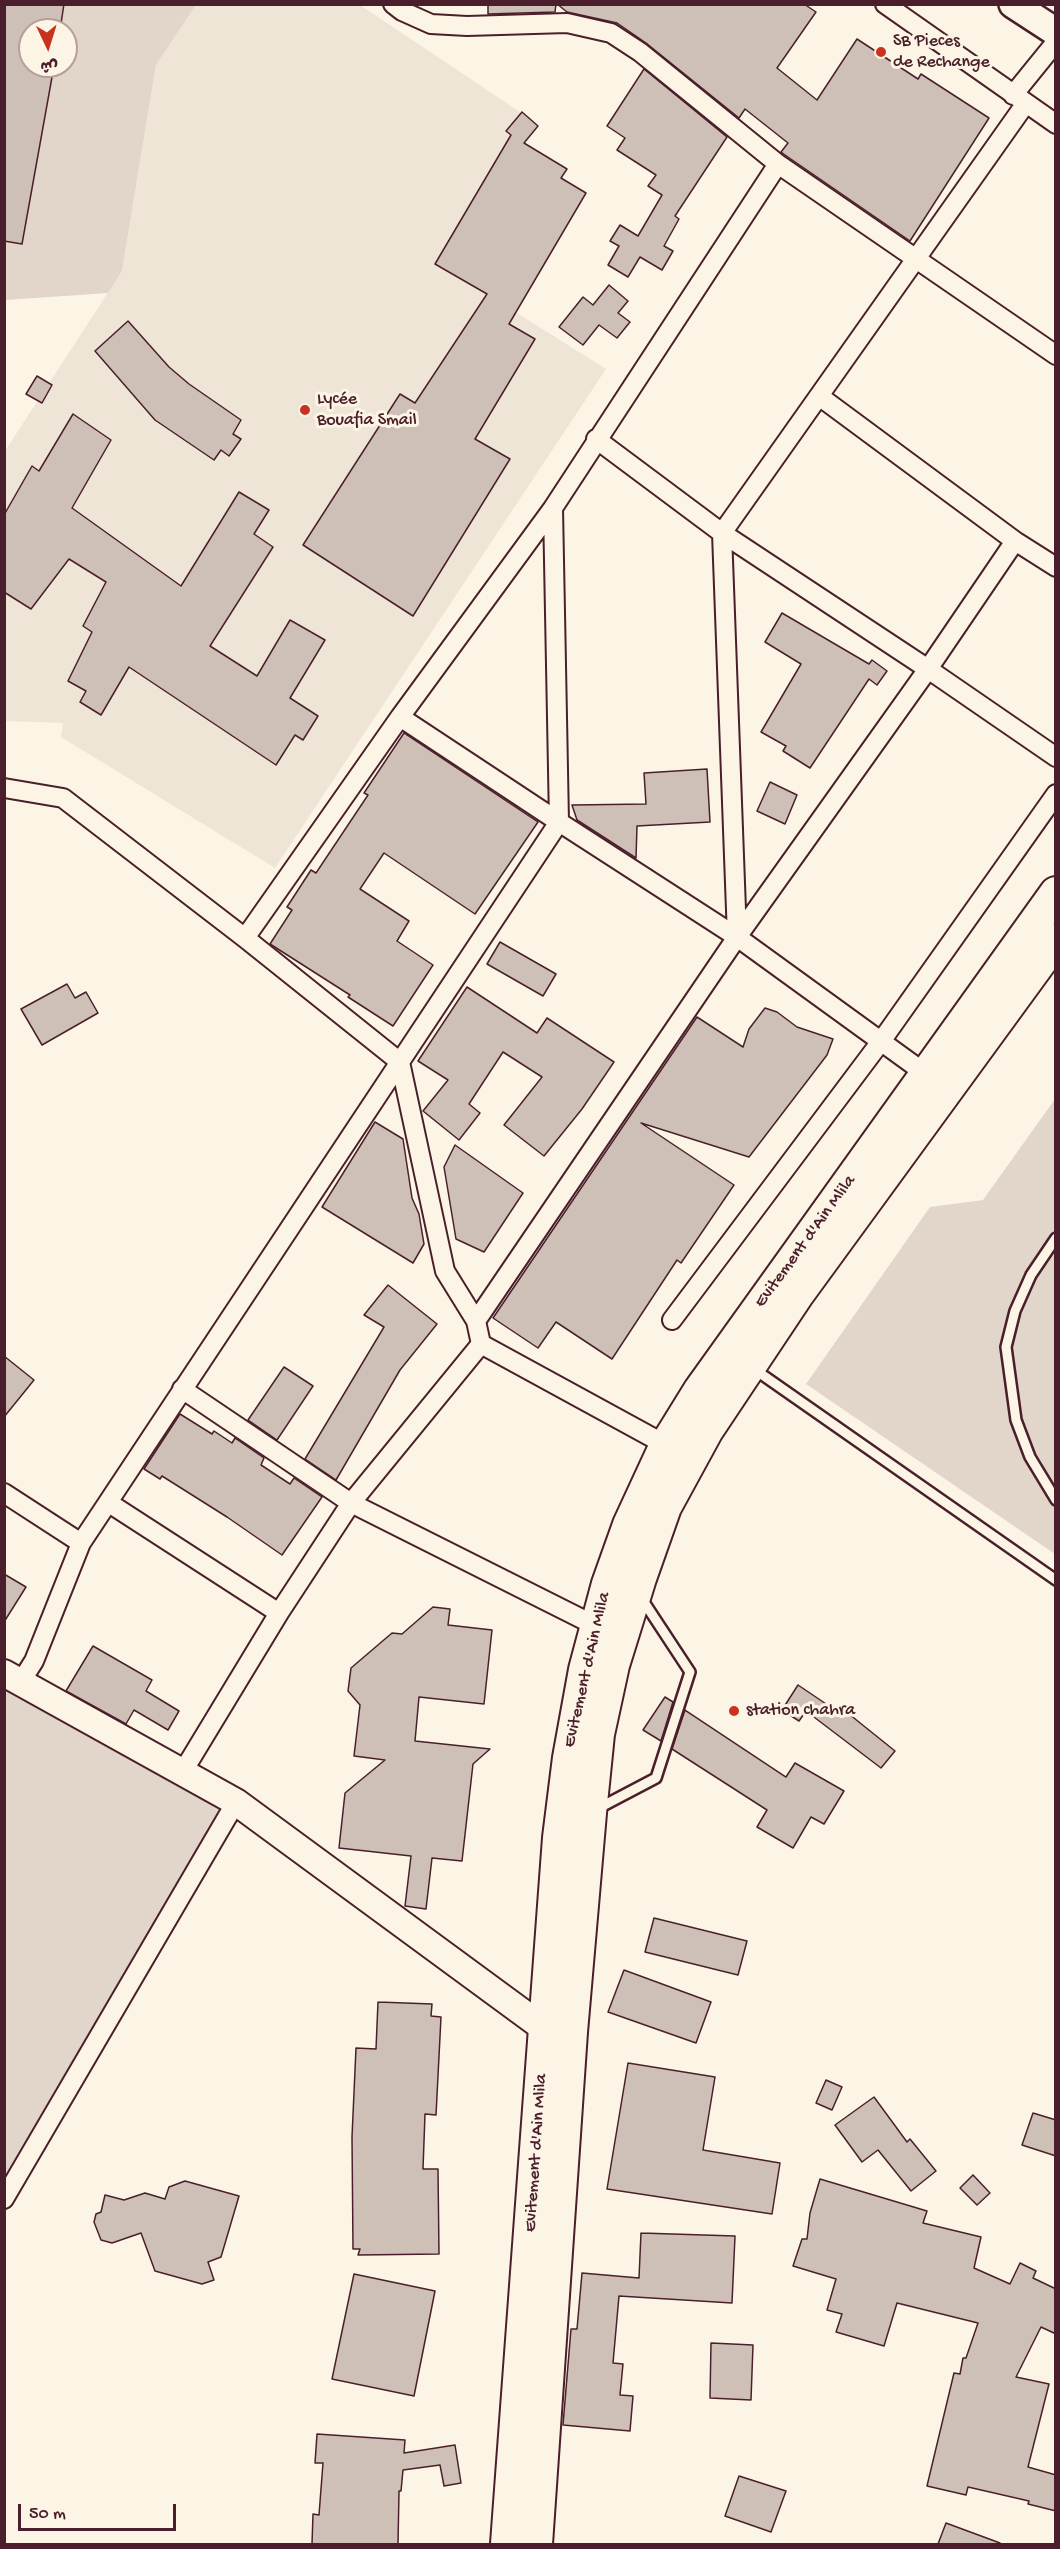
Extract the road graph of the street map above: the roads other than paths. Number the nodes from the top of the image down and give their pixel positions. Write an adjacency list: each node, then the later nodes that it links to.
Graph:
1 (393, 4): 8 (street)
2 (885, 4): 6 (street)
3 (1013, 4): 4 (main road)
4 (1056, 32)
5 (1056, 42): 6 (street)
6 (1020, 99): 7 (street); 9 (street)
7 (1056, 124)
8 (778, 164): 9 (street); 12 (street)
9 (916, 257): 10 (street); 11 (street)
10 (1056, 355)
11 (819, 396): 14 (street); 15 (street)
12 (596, 439): 13 (street); 14 (street)
13 (553, 508): 18 (street); 22 (street)
14 (722, 533): 17 (street); 24 (street)
15 (1015, 541): 16 (street); 17 (street)
16 (1056, 567)
17 (928, 669): 19 (street); 24 (street)
18 (400, 717): 22 (street); 25 (street)
19 (1056, 757)
20 (4, 788): 25 (street)
21 (1056, 794): 27 (street)
22 (559, 822): 24 (street); 28 (street)
23 (1056, 893): 29 (highway, Evitement d'Ain Mlila)
24 (737, 937): 27 (street); 32 (street)
25 (245, 938): 28 (street)
26 (1056, 940): 34 (highway, Evitement d'Ain Mlila)
27 (882, 1040): 29 (street); 31 (street)
28 (400, 1062): 32 (street); 35 (street)
29 (926, 1074): 36 (highway, Evitement d'Ain Mlila)
30 (1056, 1238): 38 (lane)
31 (672, 1320)
32 (476, 1321): 33 (street)
33 (481, 1344): 36 (street); 40 (street)
34 (750, 1366): 42 (lane); 43 (highway, Evitement d'Ain Mlila)
35 (182, 1389): 39 (street); 40 (street)
36 (666, 1445): 45 (highway, Evitement d'Ain Mlila)
37 (4, 1493): 41 (street)
38 (1056, 1500)
39 (108, 1503): 41 (street); 44 (street)
40 (351, 1503): 44 (street); 45 (street)
41 (81, 1543): 46 (street)
42 (1056, 1580)
43 (636, 1591): 49 (highway, Evitement d'Ain Mlila); 49 (lane)
44 (279, 1613): 47 (street)
45 (597, 1626): 50 (highway, Evitement d'Ain Mlila)
46 (12, 1678): 47 (street)
47 (182, 1773): 48 (street)
48 (236, 1802): 50 (street); 51 (street)
49 (590, 1813): 50 (highway, Evitement d'Ain Mlila)
50 (558, 2031): 52 (highway, Evitement d'Ain Mlila); 53 (highway, Evitement d'Ain Mlila)
51 (4, 2199)
52 (507, 2544)
53 (536, 2544)

